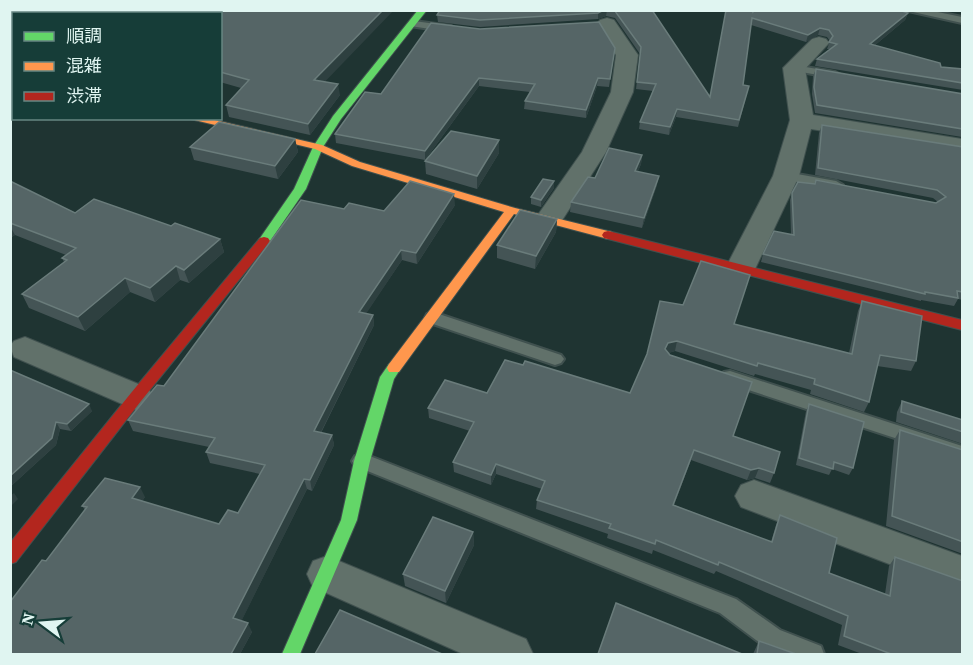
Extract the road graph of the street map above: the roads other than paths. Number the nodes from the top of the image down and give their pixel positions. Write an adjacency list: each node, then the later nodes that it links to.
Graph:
1 (423, 10): 4 (main road)
2 (909, 10): 3 (lane)
3 (963, 20)
4 (414, 24): 6 (lane); 13 (main road)
5 (602, 24): 17 (street)
6 (458, 30)
7 (819, 43): 8 (street)
8 (794, 68): 9 (lane); 11 (street)
9 (850, 78)
10 (200, 120): 13 (main road)
11 (802, 120): 12 (street); 14 (street)
12 (963, 146)
13 (318, 147): 16 (main road); 24 (main road)
14 (786, 176): 15 (lane); 18 (street)
15 (854, 189)
16 (511, 210): 17 (main road); 19 (main road)
17 (549, 219): 18 (main road)
18 (740, 269): 20 (main road)
19 (433, 318): 22 (lane); 26 (main road)
20 (963, 325)
21 (25, 349): 24 (street)
22 (555, 359)
23 (718, 373): 25 (lane)
24 (136, 397): 28 (main road)
25 (963, 453)
26 (362, 460): 29 (main road); 33 (lane)
27 (754, 496): 30 (street)
28 (10, 557)
29 (327, 574): 31 (main road); 32 (street)
30 (963, 574)
31 (291, 654)
32 (511, 654)
33 (813, 654)

